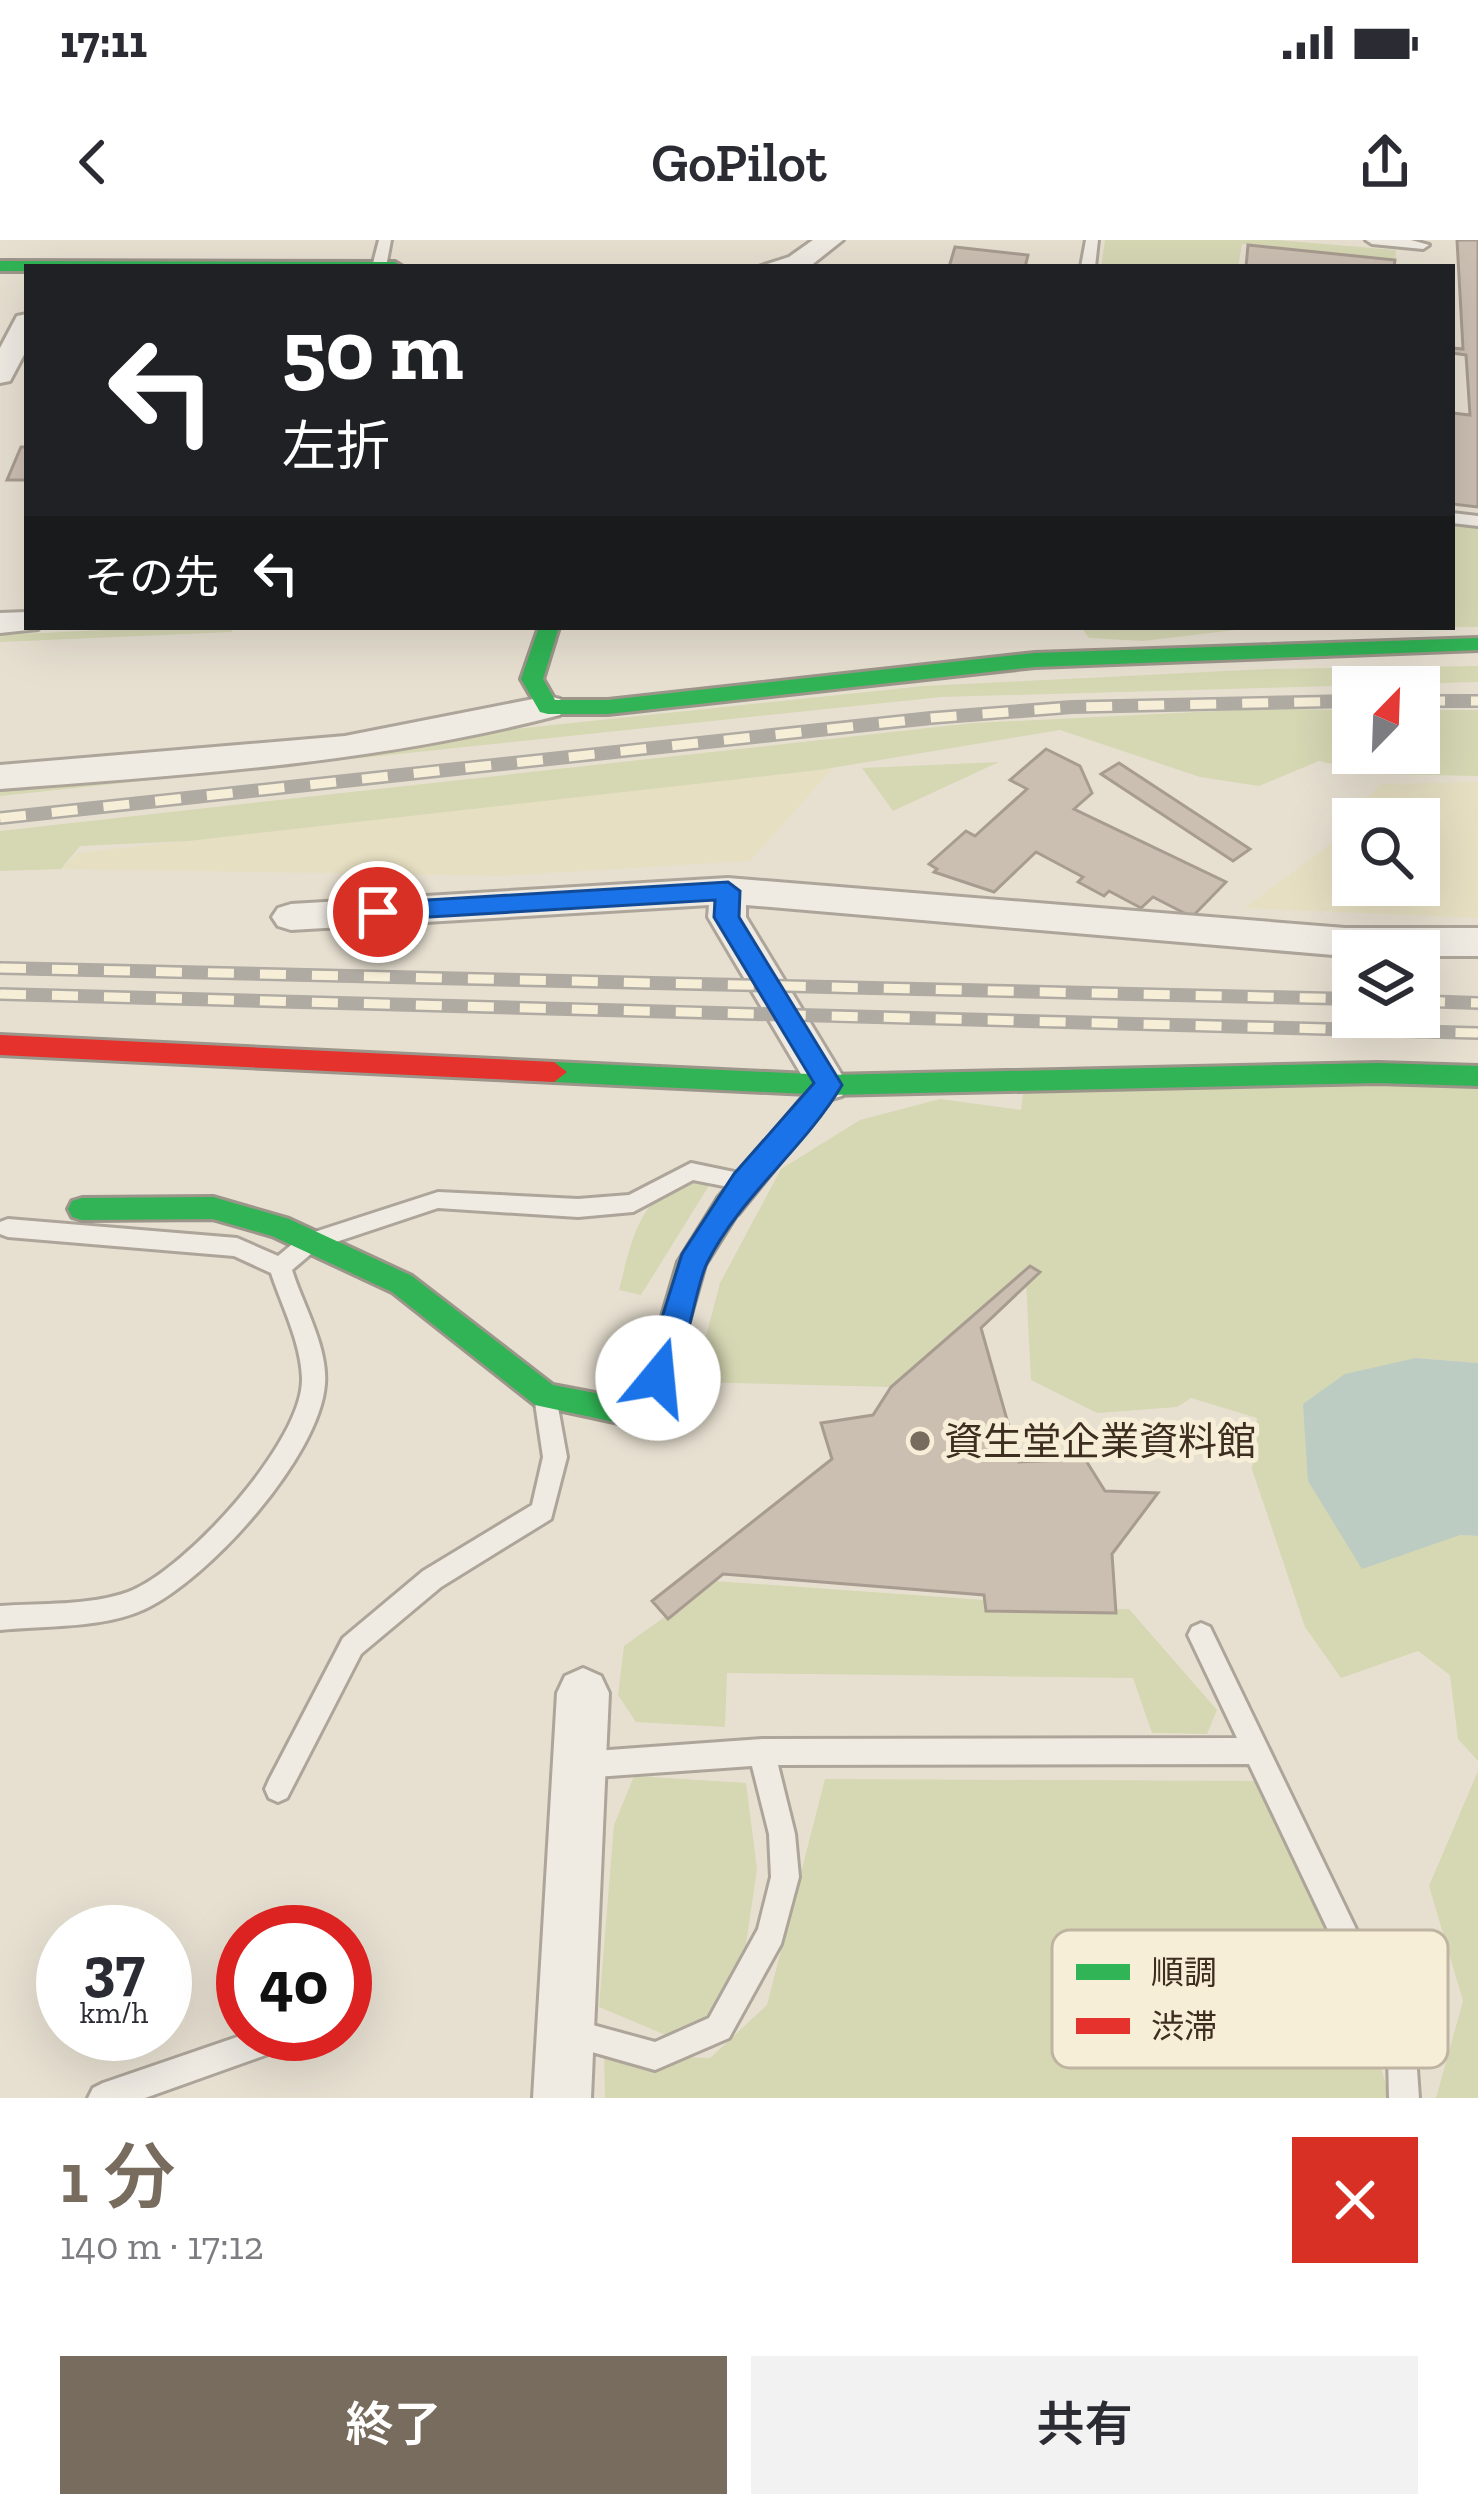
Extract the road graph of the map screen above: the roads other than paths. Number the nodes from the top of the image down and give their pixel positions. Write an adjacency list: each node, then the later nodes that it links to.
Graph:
1 (830, 240): 4 (street)
2 (1372, 240): 3 (lane)
3 (1423, 245)
4 (796, 264)
5 (24, 328): 6 (street)
6 (0, 378)
7 (548, 630): 9 (street)
8 (1478, 644): 9 (street)
9 (548, 707): 10 (street)
10 (0, 777)
11 (728, 891): 12 (street); 13 (street); 16 (street)
12 (291, 917)
13 (1478, 942)
14 (0, 1045): 16 (street)
15 (1478, 1076): 16 (street)
16 (829, 1085): 17 (street)
17 (744, 1182): 20 (lane); 22 (street)
18 (82, 1208): 20 (street)
19 (8, 1228): 21 (lane)
20 (310, 1242): 21 (lane); 22 (street)
21 (280, 1267): 23 (lane)
22 (545, 1396): 29 (lane)
23 (0, 1618)
24 (1201, 1635): 26 (lane)
25 (583, 1693): 28 (street)
26 (1258, 1751): 27 (lane); 30 (lane)
27 (762, 1752): 28 (lane); 31 (lane)
28 (580, 1765): 31 (street)
29 (278, 1789)
30 (1343, 1930)
31 (562, 2030): 35 (street)
32 (216, 2059): 34 (lane)
33 (1403, 2068): 36 (lane)
34 (103, 2098)
35 (562, 2098)
36 (1404, 2098)

